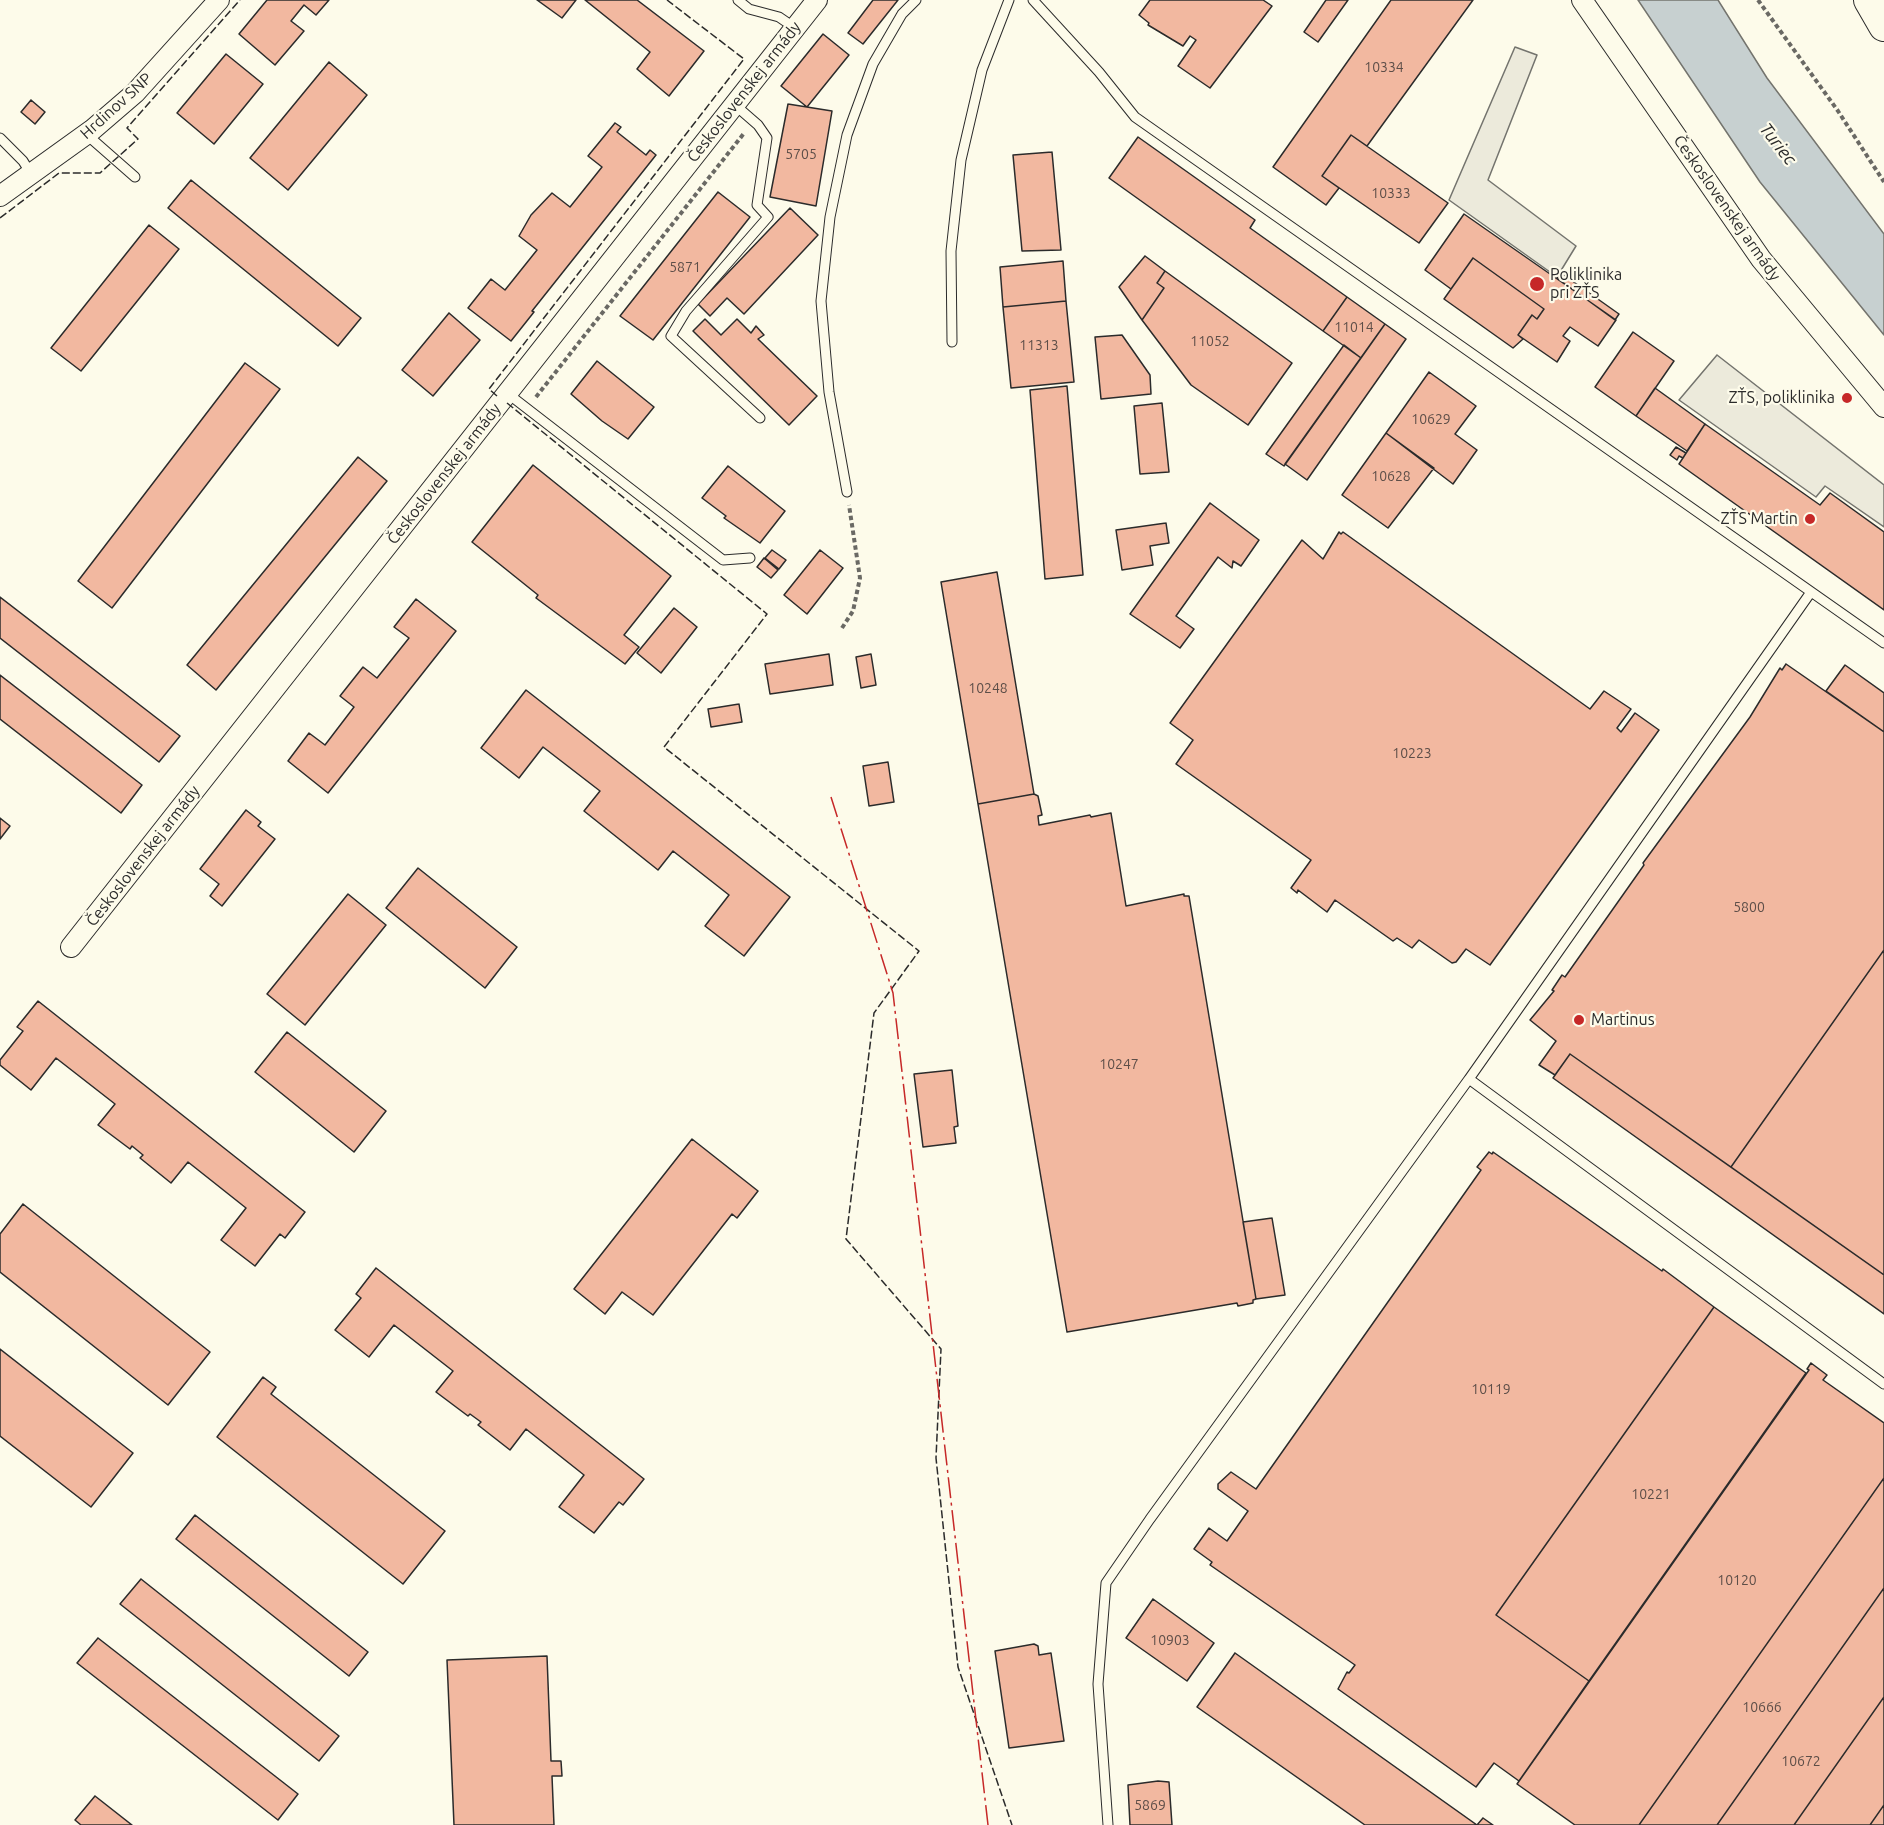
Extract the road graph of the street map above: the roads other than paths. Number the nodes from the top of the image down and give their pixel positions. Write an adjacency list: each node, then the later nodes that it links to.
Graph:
1 (219, 0): 12 (street, Hrdinov SNP)
2 (738, 0): 10 (lane)
3 (817, 0): 10 (street, Československej armády)
4 (916, 0): 21 (lane)
5 (1009, 0): 17 (lane)
6 (1034, 0): 23 (lane)
7 (1582, 0): 19 (street, Československej armády)
8 (1869, 0): 9 (main road)
9 (1884, 26)
10 (795, 28): 11 (street, Československej armády)
11 (735, 105): 18 (street, Československej armády); 20 (lane)
12 (86, 134): 14 (street, Hrdinov SNP); 15 (lane)
13 (0, 138): 14 (lane)
14 (31, 174): 16 (street, Hrdinov SNP)
15 (135, 177)
16 (0, 196)
17 (952, 342)
18 (507, 393): 22 (lane); 25 (street, Československej armády)
19 (1884, 407)
20 (759, 418)
21 (847, 492)
22 (750, 558)
23 (1811, 592): 24 (lane); 26 (lane)
24 (1884, 643)
25 (71, 948)
26 (1469, 1079): 27 (lane); 28 (lane)
27 (1884, 1384)
28 (1108, 1825)

